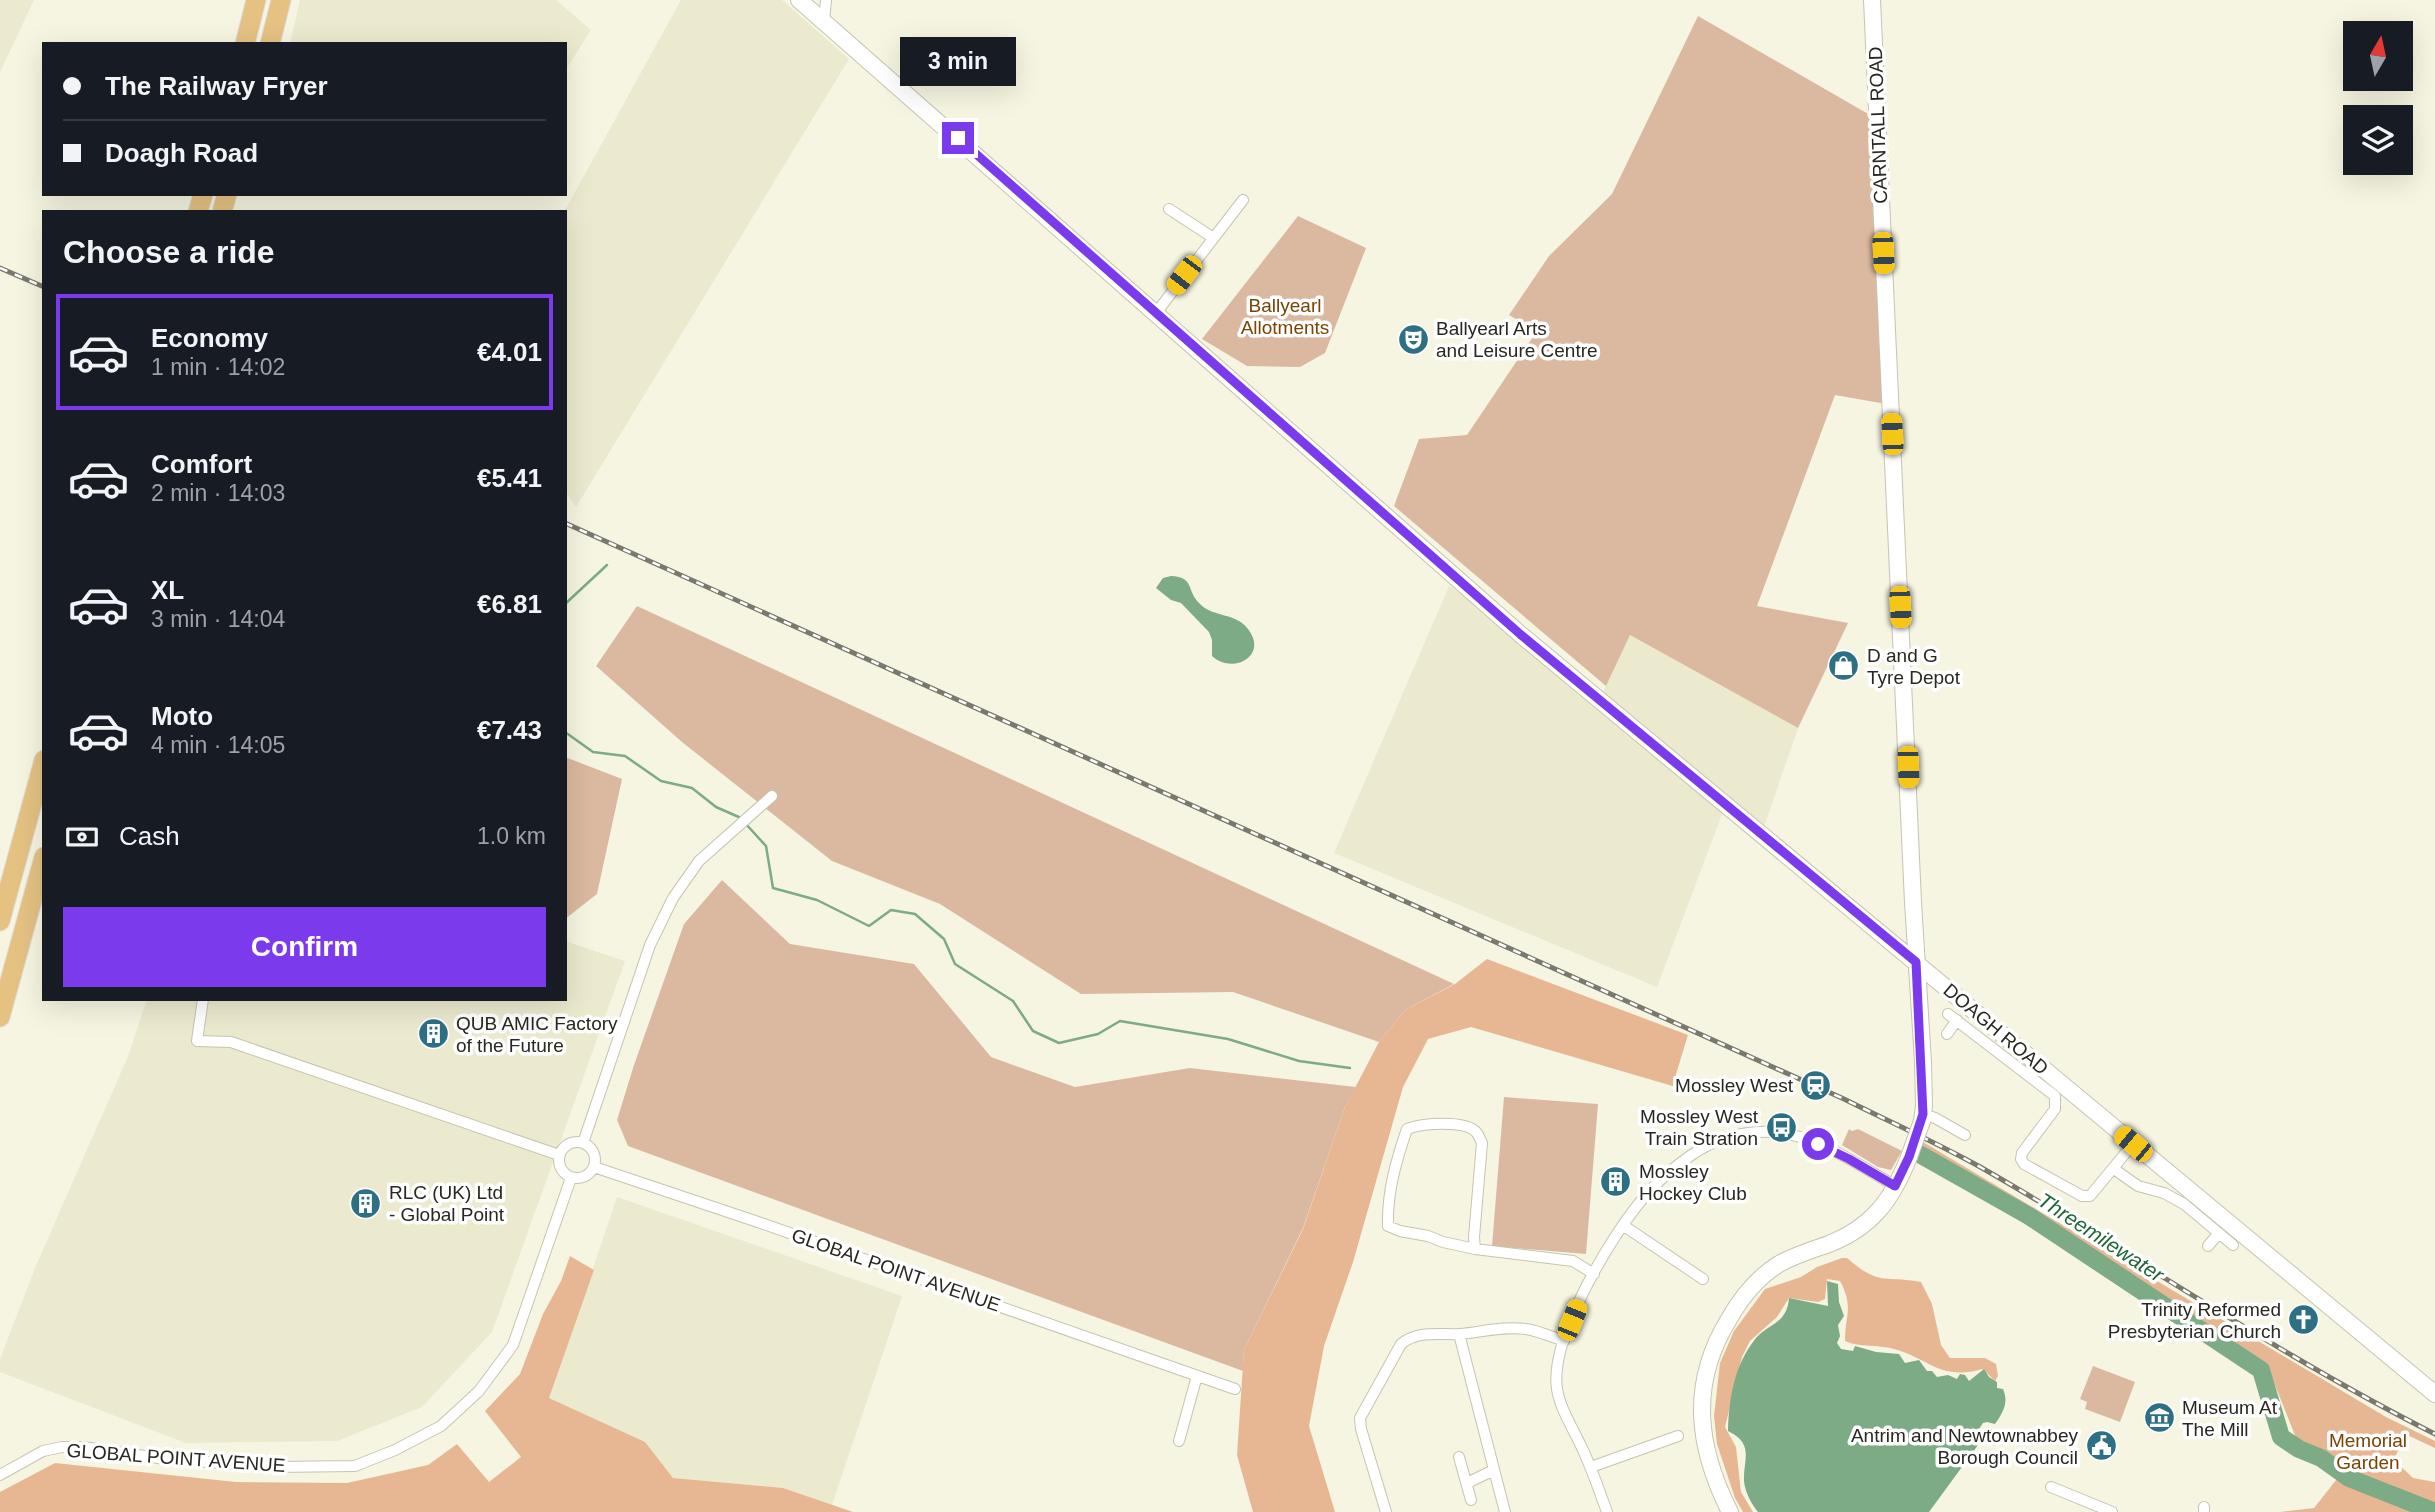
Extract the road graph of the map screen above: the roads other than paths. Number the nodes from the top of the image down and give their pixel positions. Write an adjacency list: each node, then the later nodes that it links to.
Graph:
1 (256, 0): 7 (highway)
2 (281, 0): 8 (highway)
3 (799, 0): 6 (main road, DOAGH ROAD)
4 (826, 0): 6 (street)
5 (1872, 0): 17 (main road, CARNTALL ROAD)
6 (824, 21): 12 (main road, DOAGH ROAD)
7 (246, 42)
8 (271, 42)
9 (1242, 200): 11 (street)
10 (1169, 209): 11 (street)
11 (1212, 237): 12 (street)
12 (1156, 313): 17 (main road, DOAGH ROAD)
13 (42, 767): 16 (highway)
14 (772, 796): 23 (street)
15 (42, 864): 19 (highway)
16 (0, 921)
17 (1916, 962): 21 (main road, CARNTALL ROAD); 24 (main road, DOAGH ROAD)
18 (203, 1001): 25 (street)
19 (0, 1017)
20 (1947, 1034): 27 (street)
21 (1923, 1117): 22 (street); 29 (main road, bridge)
22 (1965, 1135)
23 (583, 1143): 25 (street); 26 (street)
24 (2133, 1144): 27 (street); 41 (main road, DOAGH ROAD)
25 (559, 1155): 28 (street)
26 (594, 1167): 28 (street); 39 (street, GLOBAL POINT AVENUE)
27 (2114, 1169): 31 (street)
28 (571, 1178): 47 (street, GLOBAL POINT AVENUE)
29 (1895, 1186): 30 (street); 54 (main road)
30 (1624, 1226): 35 (street); 36 (street)
31 (2219, 1233): 32 (street); 33 (street)
32 (2233, 1245)
33 (2208, 1247)
34 (1475, 1249): 34 (street); 35 (street)
35 (1594, 1274): 38 (street)
36 (1703, 1279)
37 (1459, 1334): 38 (street); 46 (street); 51 (street)
38 (1564, 1341): 45 (street)
39 (1197, 1376): 40 (street, GLOBAL POINT AVENUE); 43 (street)
40 (1235, 1390)
41 (2435, 1394)
42 (1678, 1436): 45 (street)
43 (1179, 1441)
44 (1459, 1457): 48 (street)
45 (1591, 1467): 53 (street)
46 (1494, 1470): 48 (street); 52 (street)
47 (0, 1475)
48 (1467, 1483): 50 (street)
49 (2051, 1488): 55 (street)
50 (1471, 1500)
51 (1386, 1512)
52 (1505, 1512)
53 (1607, 1512)
54 (1730, 1512)
55 (2112, 1512)

